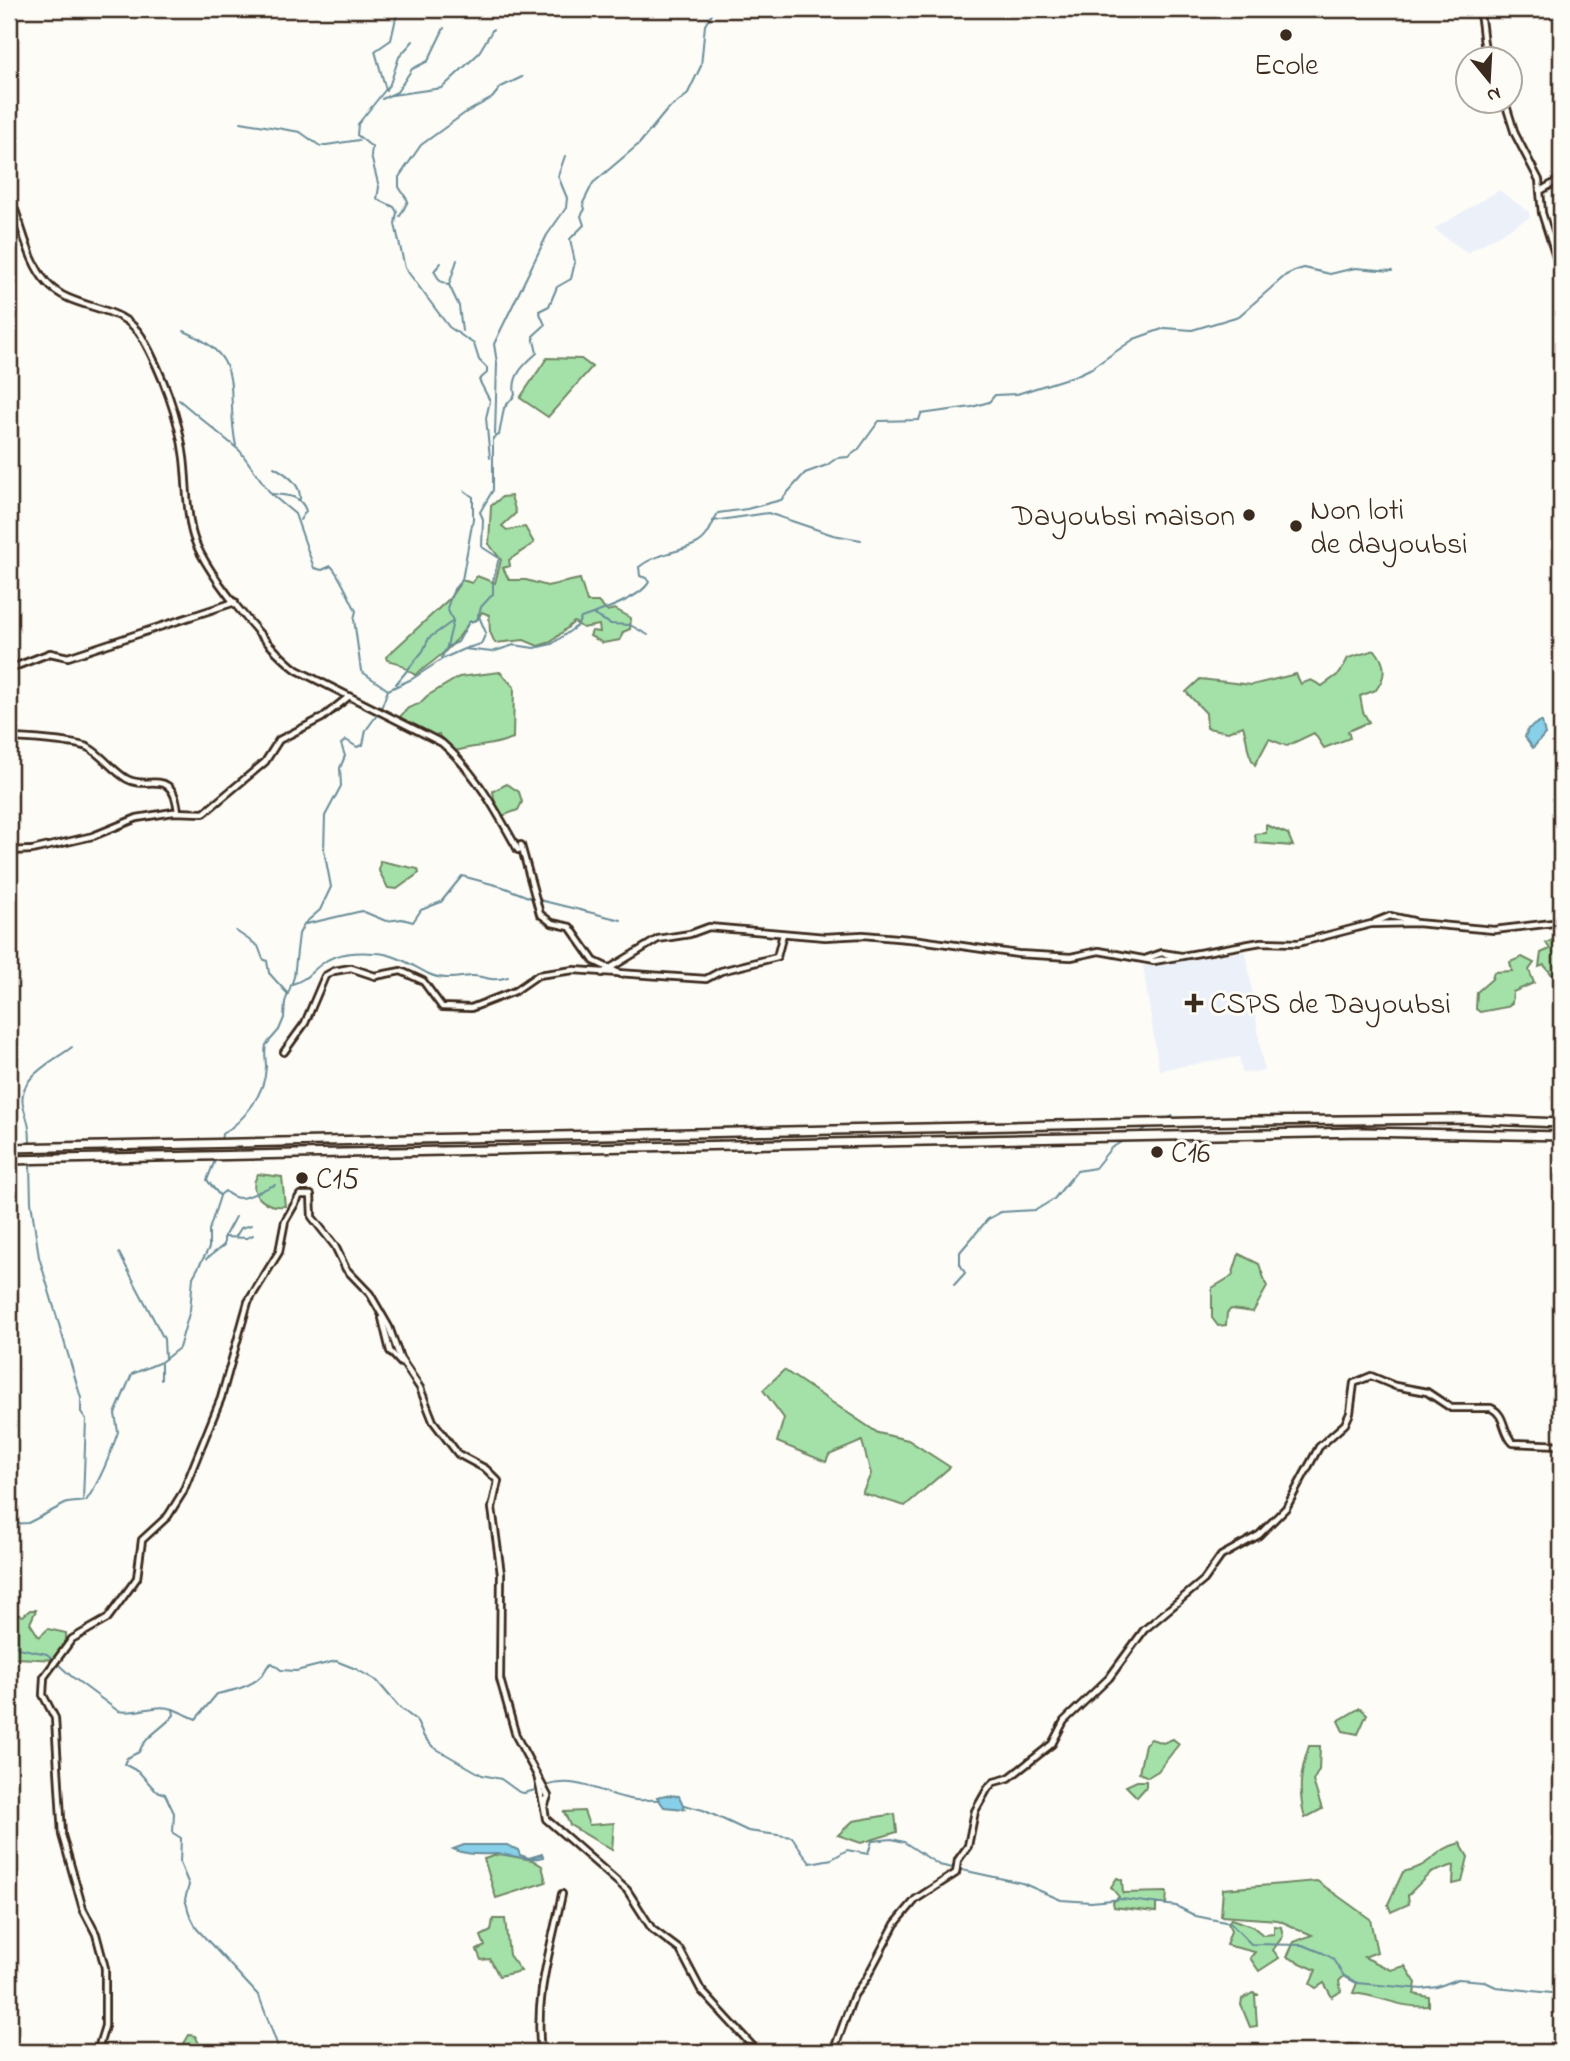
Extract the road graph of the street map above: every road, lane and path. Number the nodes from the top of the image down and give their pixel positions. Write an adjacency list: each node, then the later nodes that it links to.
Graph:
1 (1478, 9): 2 (street)
2 (1483, 46)
3 (1509, 116): 5 (street)
4 (1561, 178): 5 (street)
5 (1539, 191): 9 (street)
6 (9, 193): 7 (street)
7 (15, 210): 8 (street); 10 (street)
8 (9, 236)
9 (1561, 273)
10 (235, 602): 11 (street); 12 (street)
11 (9, 669)
12 (347, 698): 14 (street); 18 (street)
13 (9, 737): 14 (street)
14 (178, 812): 15 (street)
15 (9, 851)
16 (1561, 922): 17 (street)
17 (783, 934): 18 (street); 20 (street)
18 (613, 969): 19 (street); 20 (street)
19 (602, 973): 20 (street); 21 (street)
20 (622, 974)
21 (284, 1052)
22 (1561, 1123): 24 (highway)
23 (1561, 1136): 25 (highway)
24 (9, 1148)
25 (9, 1160)
26 (1561, 1445): 33 (street)
27 (562, 1894): 30 (street)
28 (745, 2041): 29 (street); 31 (street); 32 (street)
29 (97, 2052)
30 (541, 2052)
31 (751, 2052)
32 (758, 2052)
33 (833, 2052)

